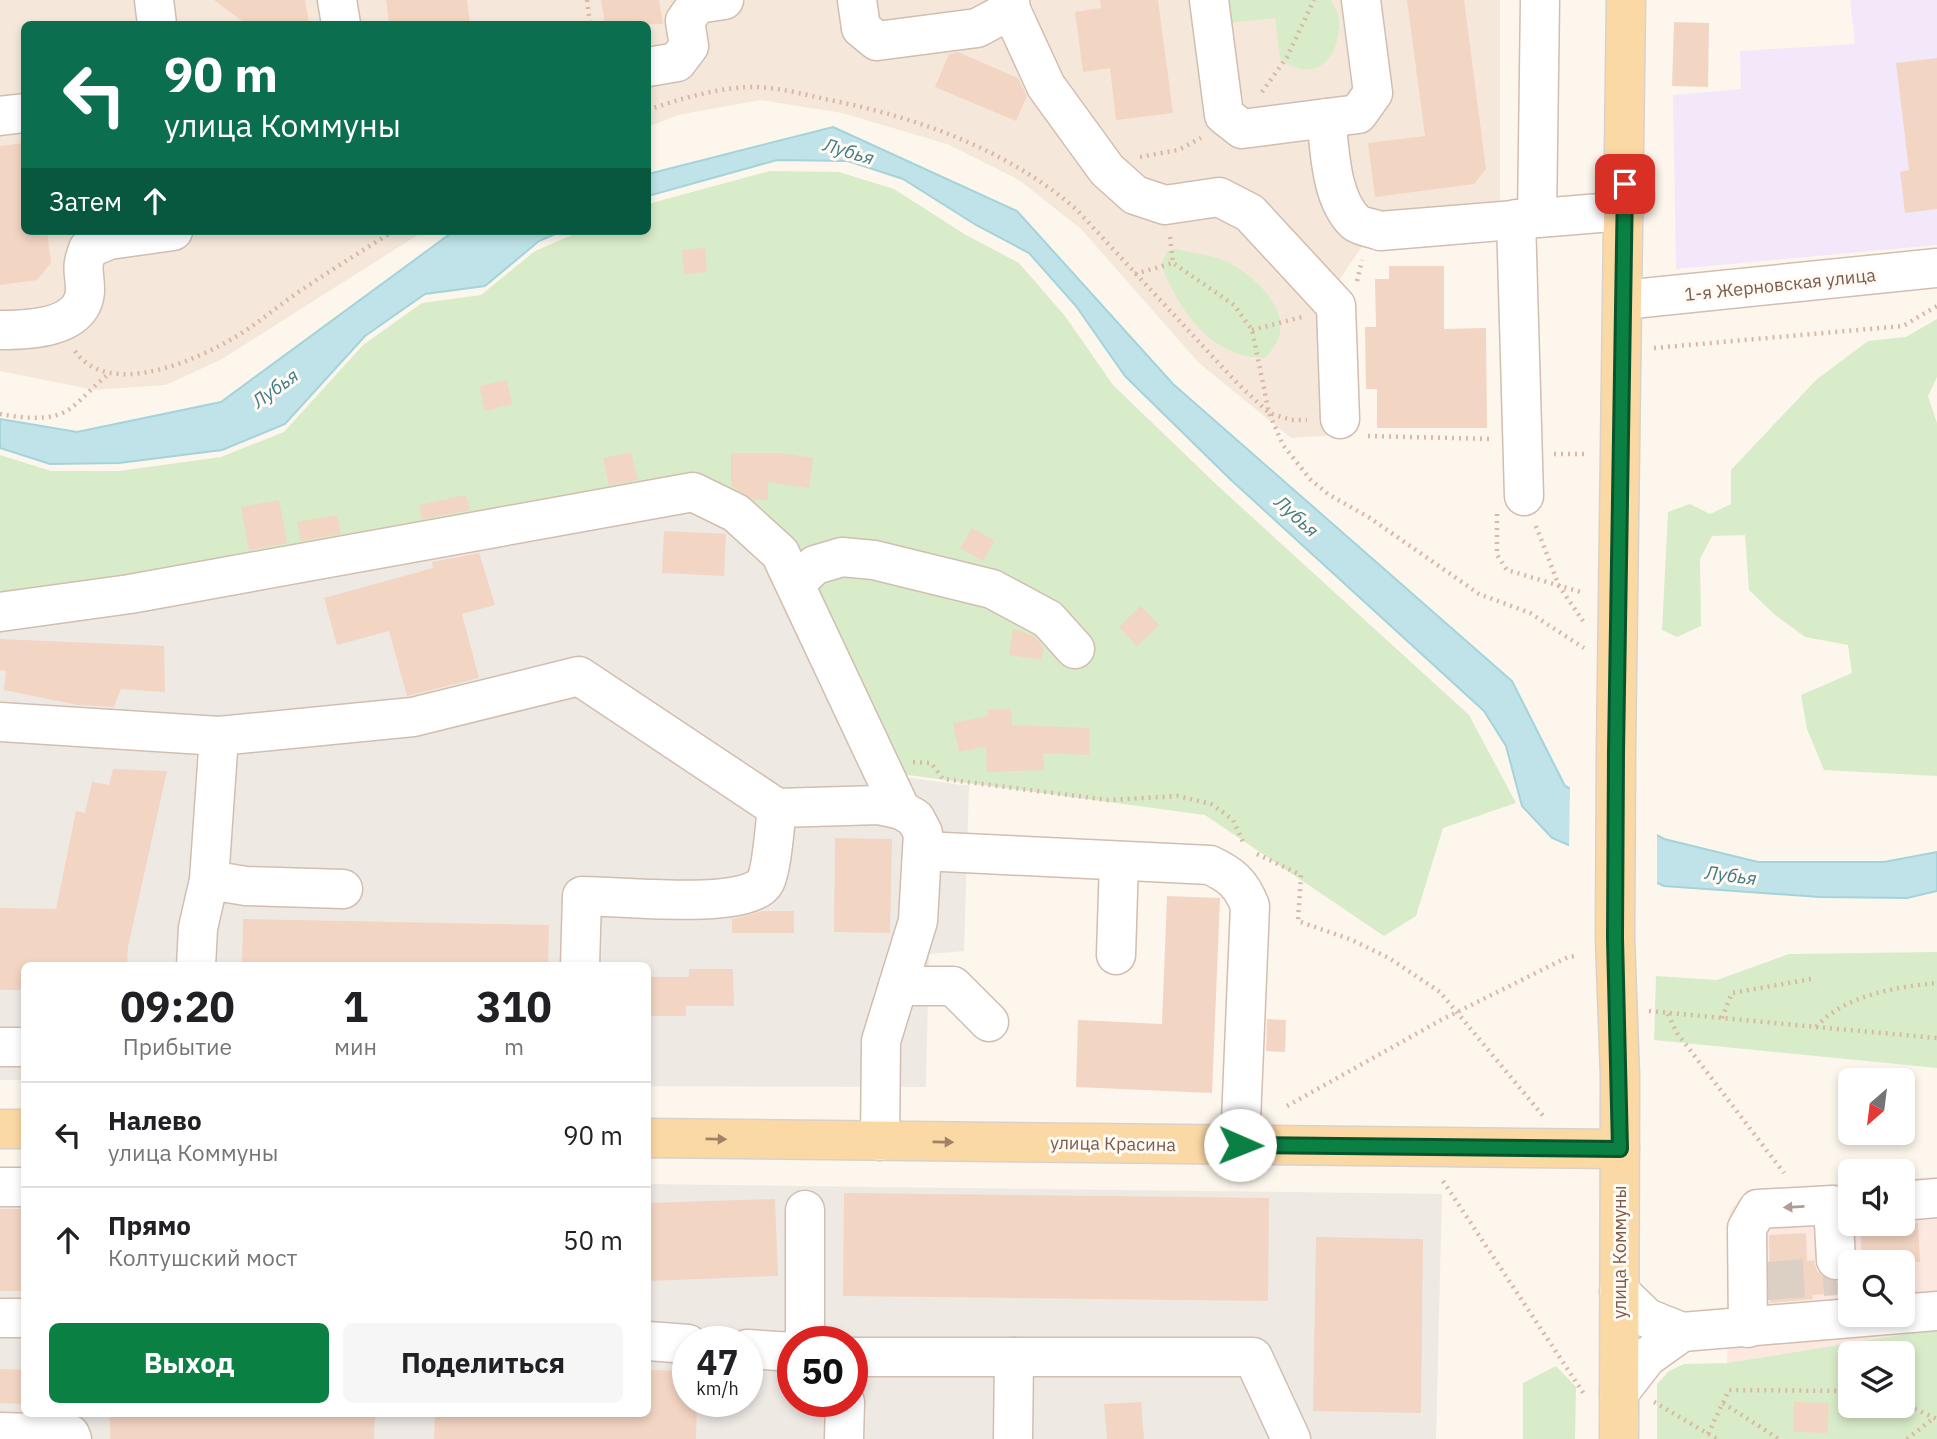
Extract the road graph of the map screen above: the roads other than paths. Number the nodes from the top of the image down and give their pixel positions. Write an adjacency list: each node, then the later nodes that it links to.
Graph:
1 (154, 0): 10 (street)
2 (337, 0): 11 (street)
3 (724, 0): 12 (street)
4 (857, 0): 9 (street)
5 (1209, 0): 15 (street)
6 (1361, 0): 15 (street)
7 (1540, 0): 17 (street)
8 (1626, 0): 16 (main road)
9 (1011, 5): 22 (street)
10 (157, 21)
11 (340, 21)
12 (651, 66)
13 (21, 113): 14 (street)
14 (0, 116)
15 (1326, 118): 17 (street)
16 (1624, 211): 17 (street); 20 (main road)
17 (1526, 219): 23 (street)
18 (145, 235): 21 (street)
19 (1937, 268): 20 (street, 1-я Жерновская улица)
20 (1623, 300): 47 (main road, улица Коммуны)
21 (0, 330)
22 (1353, 428)
23 (1510, 500)
24 (796, 583): 25 (street); 26 (street); 30 (street)
25 (0, 612)
26 (1076, 649)
27 (0, 722): 28 (street)
28 (219, 736): 29 (street); 33 (street)
29 (777, 807): 30 (street); 37 (street)
30 (901, 810): 31 (street)
31 (923, 851): 32 (street); 38 (street)
32 (1119, 861): 35 (street); 46 (street)
33 (209, 880): 34 (street); 36 (street)
34 (343, 890)
35 (1116, 955)
36 (196, 962)
37 (580, 962)
38 (898, 986): 39 (street); 45 (street)
39 (989, 1022)
40 (0, 1047): 41 (street)
41 (21, 1047)
42 (0, 1129): 43 (main road)
43 (21, 1129)
44 (651, 1138): 45 (main road, улица Красина, one-way to 45)
45 (880, 1141): 46 (main road, улица Красина, one-way to 46)
46 (1240, 1145): 47 (main road, улица Красина)
47 (1620, 1149): 54 (main road, улица Коммуны)
48 (0, 1187): 49 (street)
49 (21, 1188)
50 (1937, 1198): 51 (street)
51 (1915, 1200)
52 (1827, 1206): 55 (street); 60 (street, one-way to 60)
53 (805, 1210): 59 (street)
54 (1619, 1291): 61 (street); 66 (main road, улица Коммуны)
55 (1837, 1291): 56 (street); 60 (street)
56 (1937, 1311)
57 (0, 1318): 58 (street)
58 (21, 1318)
59 (805, 1326)
60 (1748, 1328): 61 (street)
61 (1682, 1332): 66 (street)
62 (651, 1340): 63 (street)
63 (672, 1342)
64 (868, 1357): 65 (street)
65 (1014, 1357): 71 (street); 72 (street)
66 (1617, 1395): 73 (main road, улица Коммуны)
67 (845, 1417): 70 (street)
68 (71, 1429): 69 (street)
69 (0, 1432)
70 (844, 1439)
71 (1013, 1439)
72 (1291, 1439)
73 (1619, 1439)

